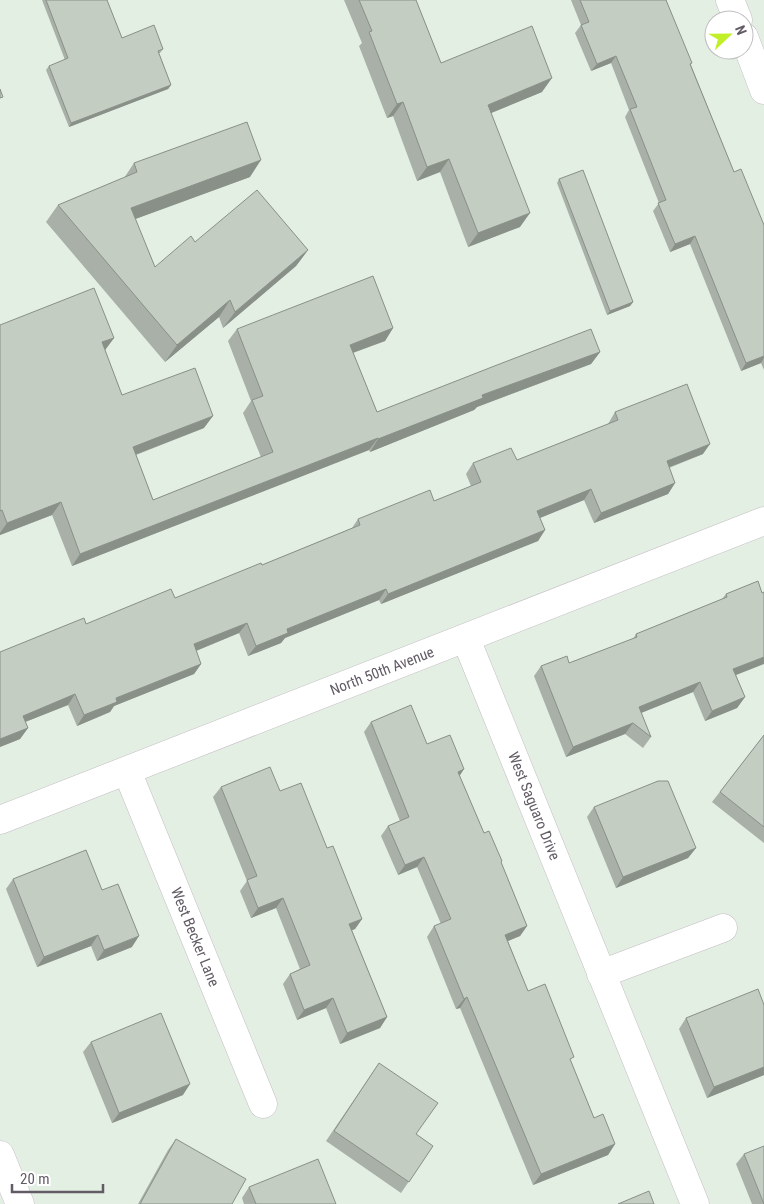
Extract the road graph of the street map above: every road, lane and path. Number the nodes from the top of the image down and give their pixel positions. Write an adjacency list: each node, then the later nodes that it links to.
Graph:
1 (753, 60): 2 (street)
2 (764, 90)
3 (764, 522): 4 (street, North 50th Avenue)
4 (466, 639): 5 (street, North 50th Avenue); 8 (street, West Saguaro Drive)
5 (127, 770): 6 (street, North 50th Avenue); 9 (street, West Becker Lane)
6 (0, 820)
7 (723, 928): 8 (street)
8 (602, 974): 12 (street, West Saguaro Drive)
9 (263, 1104)
10 (0, 1156): 11 (street)
11 (20, 1204)
12 (695, 1204)

